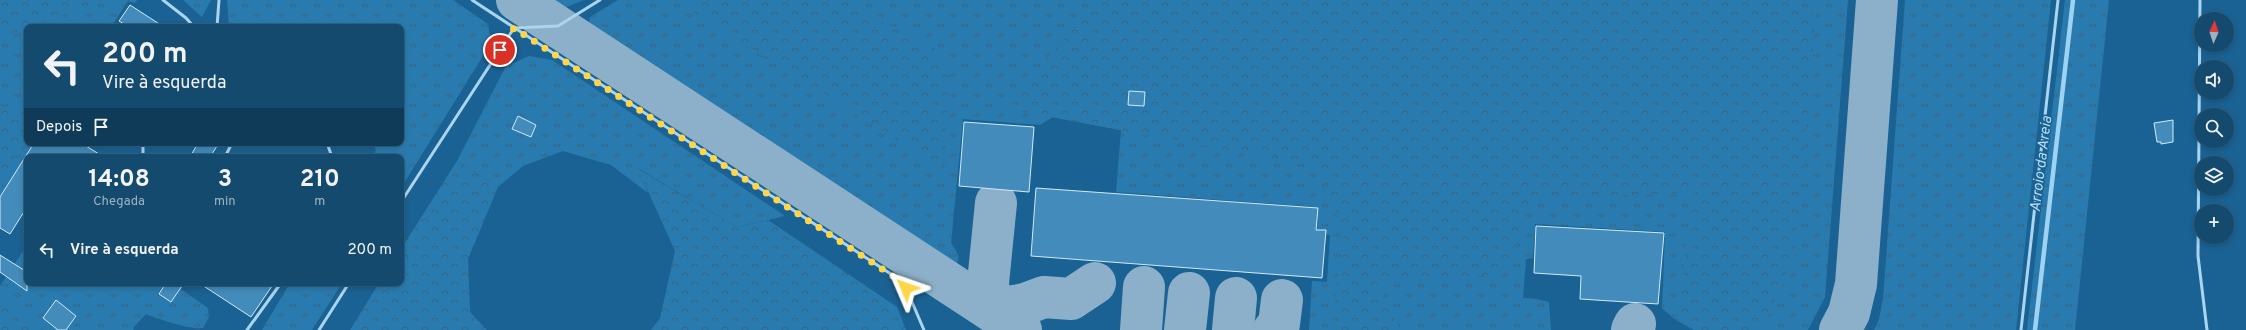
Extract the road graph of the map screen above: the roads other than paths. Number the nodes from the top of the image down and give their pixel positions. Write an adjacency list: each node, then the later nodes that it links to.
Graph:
1 (163, 0): 7 (lane)
2 (219, 0): 8 (lane)
3 (472, 0): 9 (lane)
4 (600, 0): 9 (lane)
5 (2058, 0): 16 (lane)
6 (2200, 0): 17 (lane)
7 (191, 24)
8 (217, 24)
9 (514, 28): 10 (lane); 15 (lane)
10 (404, 197)
11 (279, 286): 13 (lane)
12 (347, 286): 14 (lane)
13 (247, 330)
14 (320, 330)
15 (924, 330)
16 (2021, 330)
17 (2207, 330)

